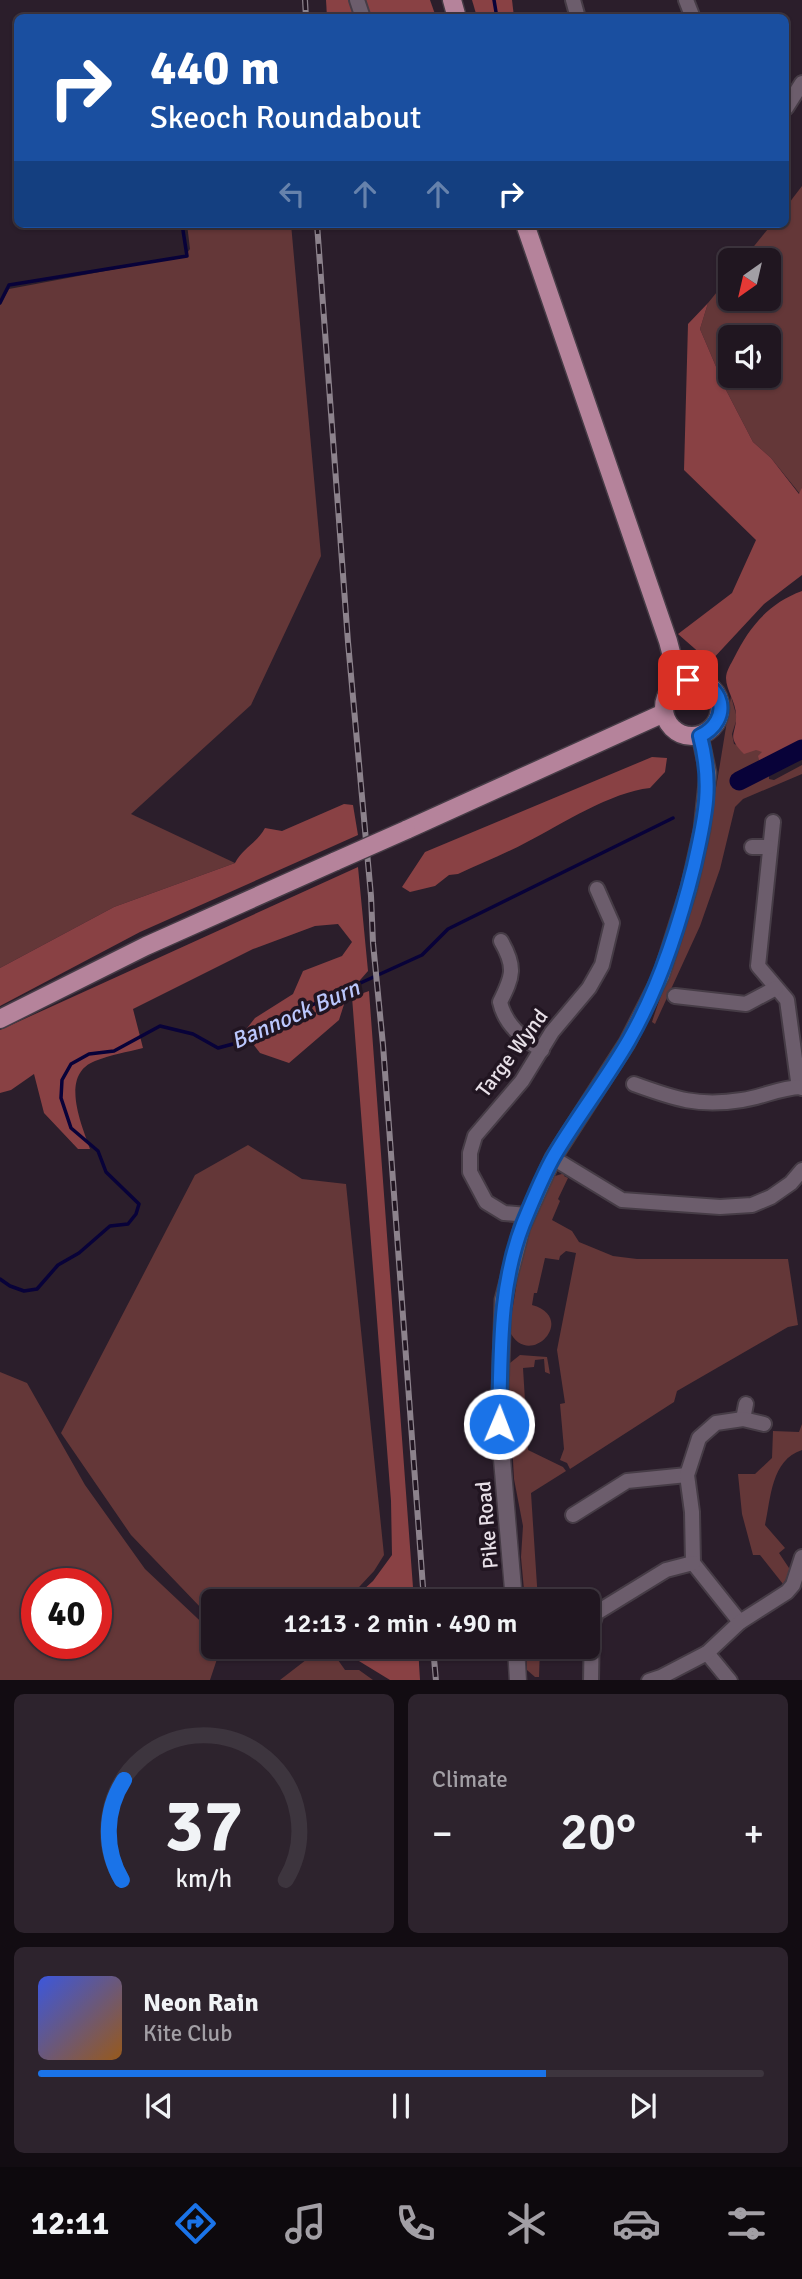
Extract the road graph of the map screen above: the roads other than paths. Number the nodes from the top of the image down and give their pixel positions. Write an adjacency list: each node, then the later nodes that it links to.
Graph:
1 (802, 83): 2 (street)
2 (789, 103)
3 (526, 228): 4 (main road)
4 (668, 641): 5 (main road); 6 (main road)
5 (697, 680): 6 (main road); 8 (main road)
6 (679, 683): 7 (main road)
7 (666, 719): 8 (main road); 16 (main road, bridge)
8 (700, 736): 20 (street, Pike Road)
9 (773, 822): 11 (street)
10 (752, 846): 11 (street)
11 (769, 848): 14 (street)
12 (597, 889): 17 (street, Targe Wynd)
13 (501, 941): 17 (street)
14 (776, 988): 15 (street); 19 (street)
15 (676, 996)
16 (0, 1019)
17 (542, 1050): 22 (street, Targe Wynd)
18 (634, 1084): 19 (street)
19 (802, 1087)
20 (553, 1158): 21 (street); 22 (street, Pike Road)
21 (802, 1170)
22 (527, 1214): 30 (street, Pike Road)
23 (747, 1404): 24 (street)
24 (743, 1419): 25 (street); 26 (street)
25 (764, 1424)
26 (687, 1475): 27 (street); 29 (street)
27 (573, 1515)
28 (802, 1557): 31 (street)
29 (692, 1563): 31 (street); 35 (street)
30 (513, 1589)
31 (740, 1622): 32 (street)
32 (707, 1653): 36 (street); 37 (street)
33 (517, 1659): 34 (street)
34 (518, 1680)
35 (591, 1680)
36 (652, 1680)
37 (729, 1680)

